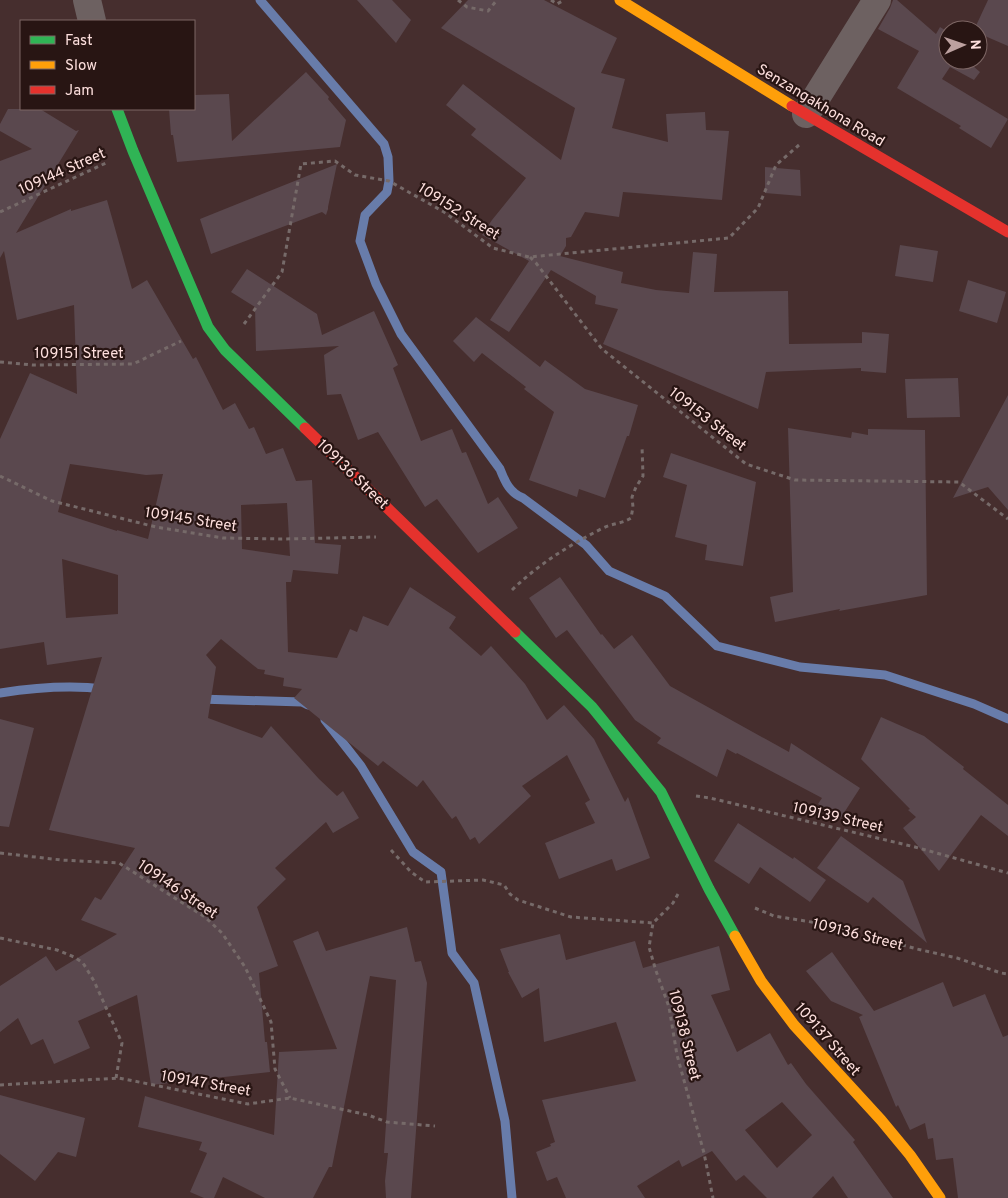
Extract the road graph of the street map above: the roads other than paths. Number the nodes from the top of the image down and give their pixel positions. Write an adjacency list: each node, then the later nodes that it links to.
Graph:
1 (87, 0): 4 (street)
2 (877, 0): 6 (street)
3 (630, 3): 6 (street, Senzangakhona Road)
4 (92, 20)
5 (117, 110): 8 (street, 109136 Street)
6 (814, 119): 7 (street, Senzangakhona Road)
7 (1008, 232)
8 (695, 860): 9 (street, 109137 Street)
9 (940, 1198)

